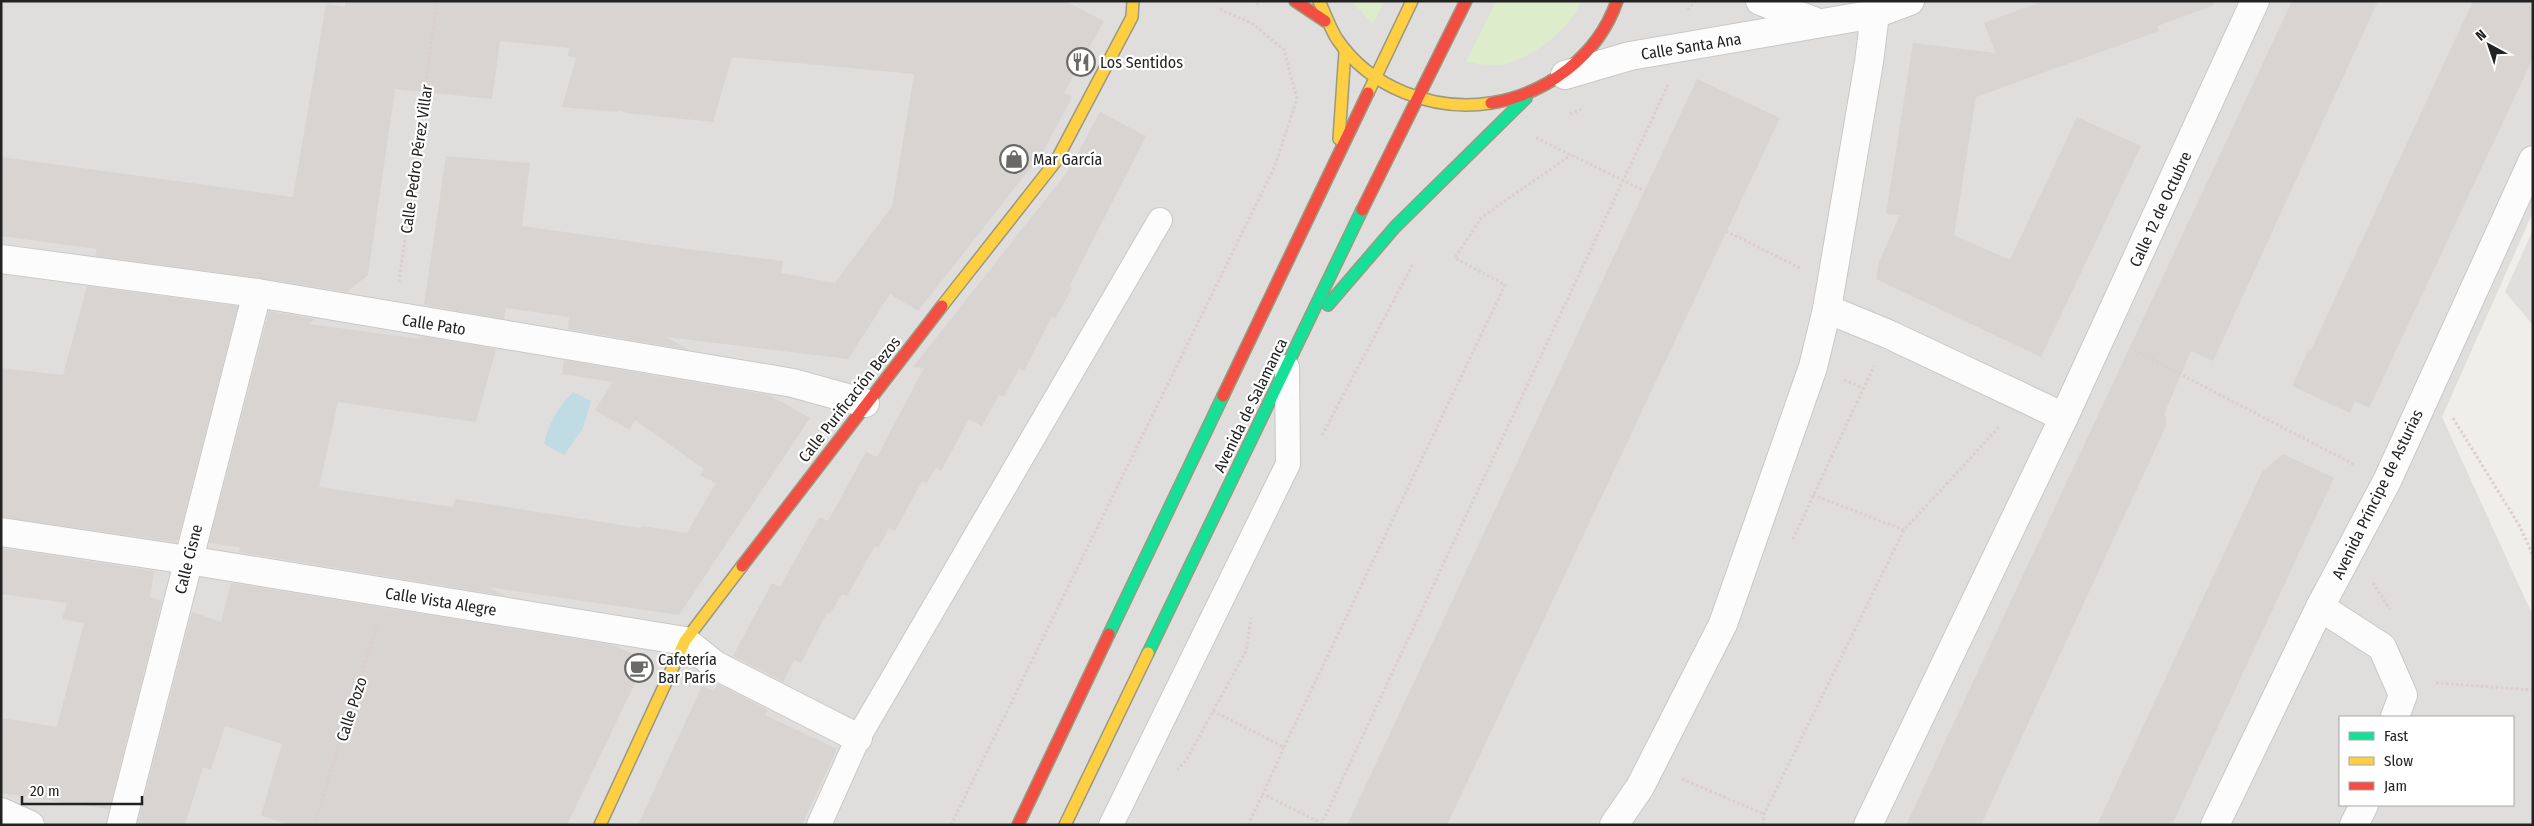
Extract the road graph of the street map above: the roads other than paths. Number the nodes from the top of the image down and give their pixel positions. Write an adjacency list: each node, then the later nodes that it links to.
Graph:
1 (1134, 1): 26 (main road, Calle Purificación Bezos)
2 (1295, 1): 11 (main road)
3 (1319, 1): 11 (main road)
4 (1412, 1): 15 (main road, Avenida de Salamanca)
5 (1466, 1): 17 (main road, Avenida de Salamanca)
6 (1617, 1): 14 (main road)
7 (1760, 1): 12 (street)
8 (1910, 1): 10 (street, Calle Santa Ana)
9 (2255, 1): 27 (street, Calle 12 de Octubre)
10 (1875, 14): 12 (street, Calle Santa Ana); 23 (street)
11 (1325, 21): 13 (main road)
12 (1820, 24): 14 (street, Calle Santa Ana)
13 (1345, 51): 15 (main road); 18 (main road)
14 (1565, 75): 16 (main road)
15 (1374, 78): 17 (main road); 18 (main road, Avenida de Salamanca)
16 (1534, 90): 17 (main road); 24 (main road)
17 (1418, 100): 24 (main road, Avenida de Salamanca)
18 (1338, 154): 40 (main road, Avenida de Salamanca)
19 (2533, 160): 30 (street, Avenida Príncipe de Asturias)
20 (1160, 220): 33 (lane)
21 (1, 259): 22 (street, Calle Pato)
22 (257, 293): 26 (street, Calle Pato); 29 (street, Calle Cisne)
23 (1827, 309): 27 (street); 43 (street)
24 (1304, 332): 25 (main road, Avenida de Salamanca)
25 (1287, 367): 41 (main road, Avenida de Salamanca); 42 (lane)
26 (865, 403): 31 (main road, Calle Purificación Bezos)
27 (2064, 417): 44 (street, Calle 12 de Octubre)
28 (1, 532): 29 (street, Calle Vista Alegre)
29 (188, 560): 31 (street, Calle Vista Alegre); 37 (street, Calle Cisne)
30 (2320, 607): 32 (street); 45 (street, Avenida Príncipe de Asturias)
31 (685, 641): 33 (street, Calle Vista Alegre); 38 (main road, Calle Purificación Bezos)
32 (2396, 716)
33 (858, 738): 39 (lane)
34 (2364, 806): 46 (street)
35 (1, 812): 36 (street)
36 (30, 825)
37 (121, 825)
38 (600, 825)
39 (819, 825)
40 (1018, 825)
41 (1065, 825)
42 (1111, 825)
43 (1614, 825)
44 (1868, 825)
45 (2214, 825)
46 (2354, 825)

